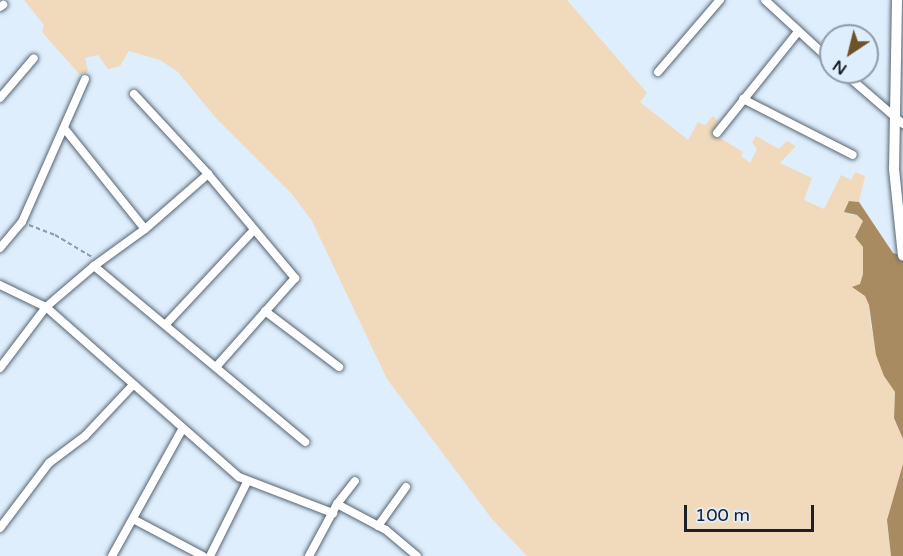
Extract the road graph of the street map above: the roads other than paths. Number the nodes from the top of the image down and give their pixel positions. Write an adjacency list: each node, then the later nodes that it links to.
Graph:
1 (720, 0): 9 (street)
2 (765, 0): 4 (street)
3 (897, 0): 7 (main road)
4 (798, 32): 6 (street); 14 (street)
5 (903, 41): 7 (street)
6 (819, 50)
7 (896, 54): 15 (main road)
8 (34, 57): 13 (street)
9 (658, 72)
10 (86, 79): 16 (street)
11 (856, 84): 15 (street)
12 (134, 94): 19 (street)
13 (0, 98)
14 (743, 99): 17 (street); 18 (street)
15 (899, 122): 23 (main road)
16 (64, 128): 20 (street); 22 (street)
17 (717, 134)
18 (854, 155)
19 (208, 174): 20 (street); 21 (street)
20 (145, 229): 24 (street)
21 (254, 230): 27 (street); 28 (street)
22 (0, 248)
23 (903, 256)
24 (97, 264): 26 (street); 28 (street)
25 (0, 285): 26 (street)
26 (46, 308): 31 (street); 32 (street)
27 (265, 311): 29 (street); 30 (street)
28 (166, 324): 29 (street)
29 (216, 367): 34 (street)
30 (339, 367)
31 (0, 368)
32 (132, 386): 33 (street); 42 (street)
33 (183, 428): 36 (street); 40 (street)
34 (305, 442)
35 (355, 481): 38 (street)
36 (248, 482): 39 (street); 45 (street)
37 (406, 487): 41 (street)
38 (337, 504): 39 (street); 41 (street)
39 (333, 513): 46 (street)
40 (133, 519): 43 (street); 44 (street)
41 (378, 526): 47 (street)
42 (0, 528)
43 (112, 556)
44 (203, 556)
45 (210, 556)
46 (309, 556)
47 (417, 556)

